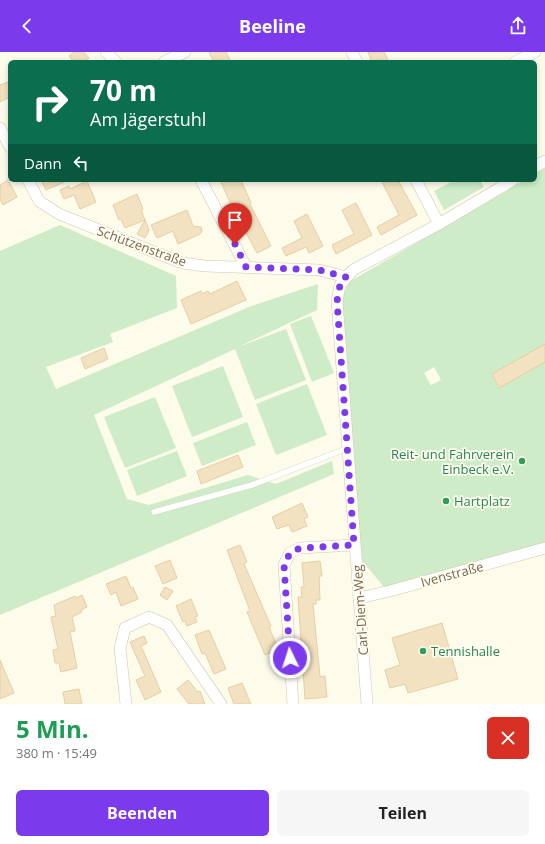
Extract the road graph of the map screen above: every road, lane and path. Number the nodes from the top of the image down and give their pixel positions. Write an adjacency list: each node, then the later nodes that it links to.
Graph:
1 (106, 52): 4 (street)
2 (185, 52): 5 (street)
3 (535, 52): 6 (street)
4 (114, 60)
5 (168, 60)
6 (519, 60)
7 (0, 128): 8 (street)
8 (8, 143)
9 (29, 182): 14 (street, Schützenstraße)
10 (202, 182): 14 (street)
11 (417, 182): 13 (street)
12 (510, 182): 13 (street)
13 (439, 224): 15 (street)
14 (246, 267): 15 (street, Schützenstraße)
15 (346, 277): 16 (street, Carl-Diem-Weg)
16 (348, 448): 17 (lane); 18 (street, Carl-Diem-Weg)
17 (154, 512)
18 (354, 545): 20 (street, Carl-Diem-Weg); 23 (street)
19 (545, 548): 20 (street, Ivenstraße)
20 (359, 598): 24 (street, Carl-Diem-Weg)
21 (126, 704): 22 (street)
22 (221, 704)
23 (293, 704)
24 (367, 704)

